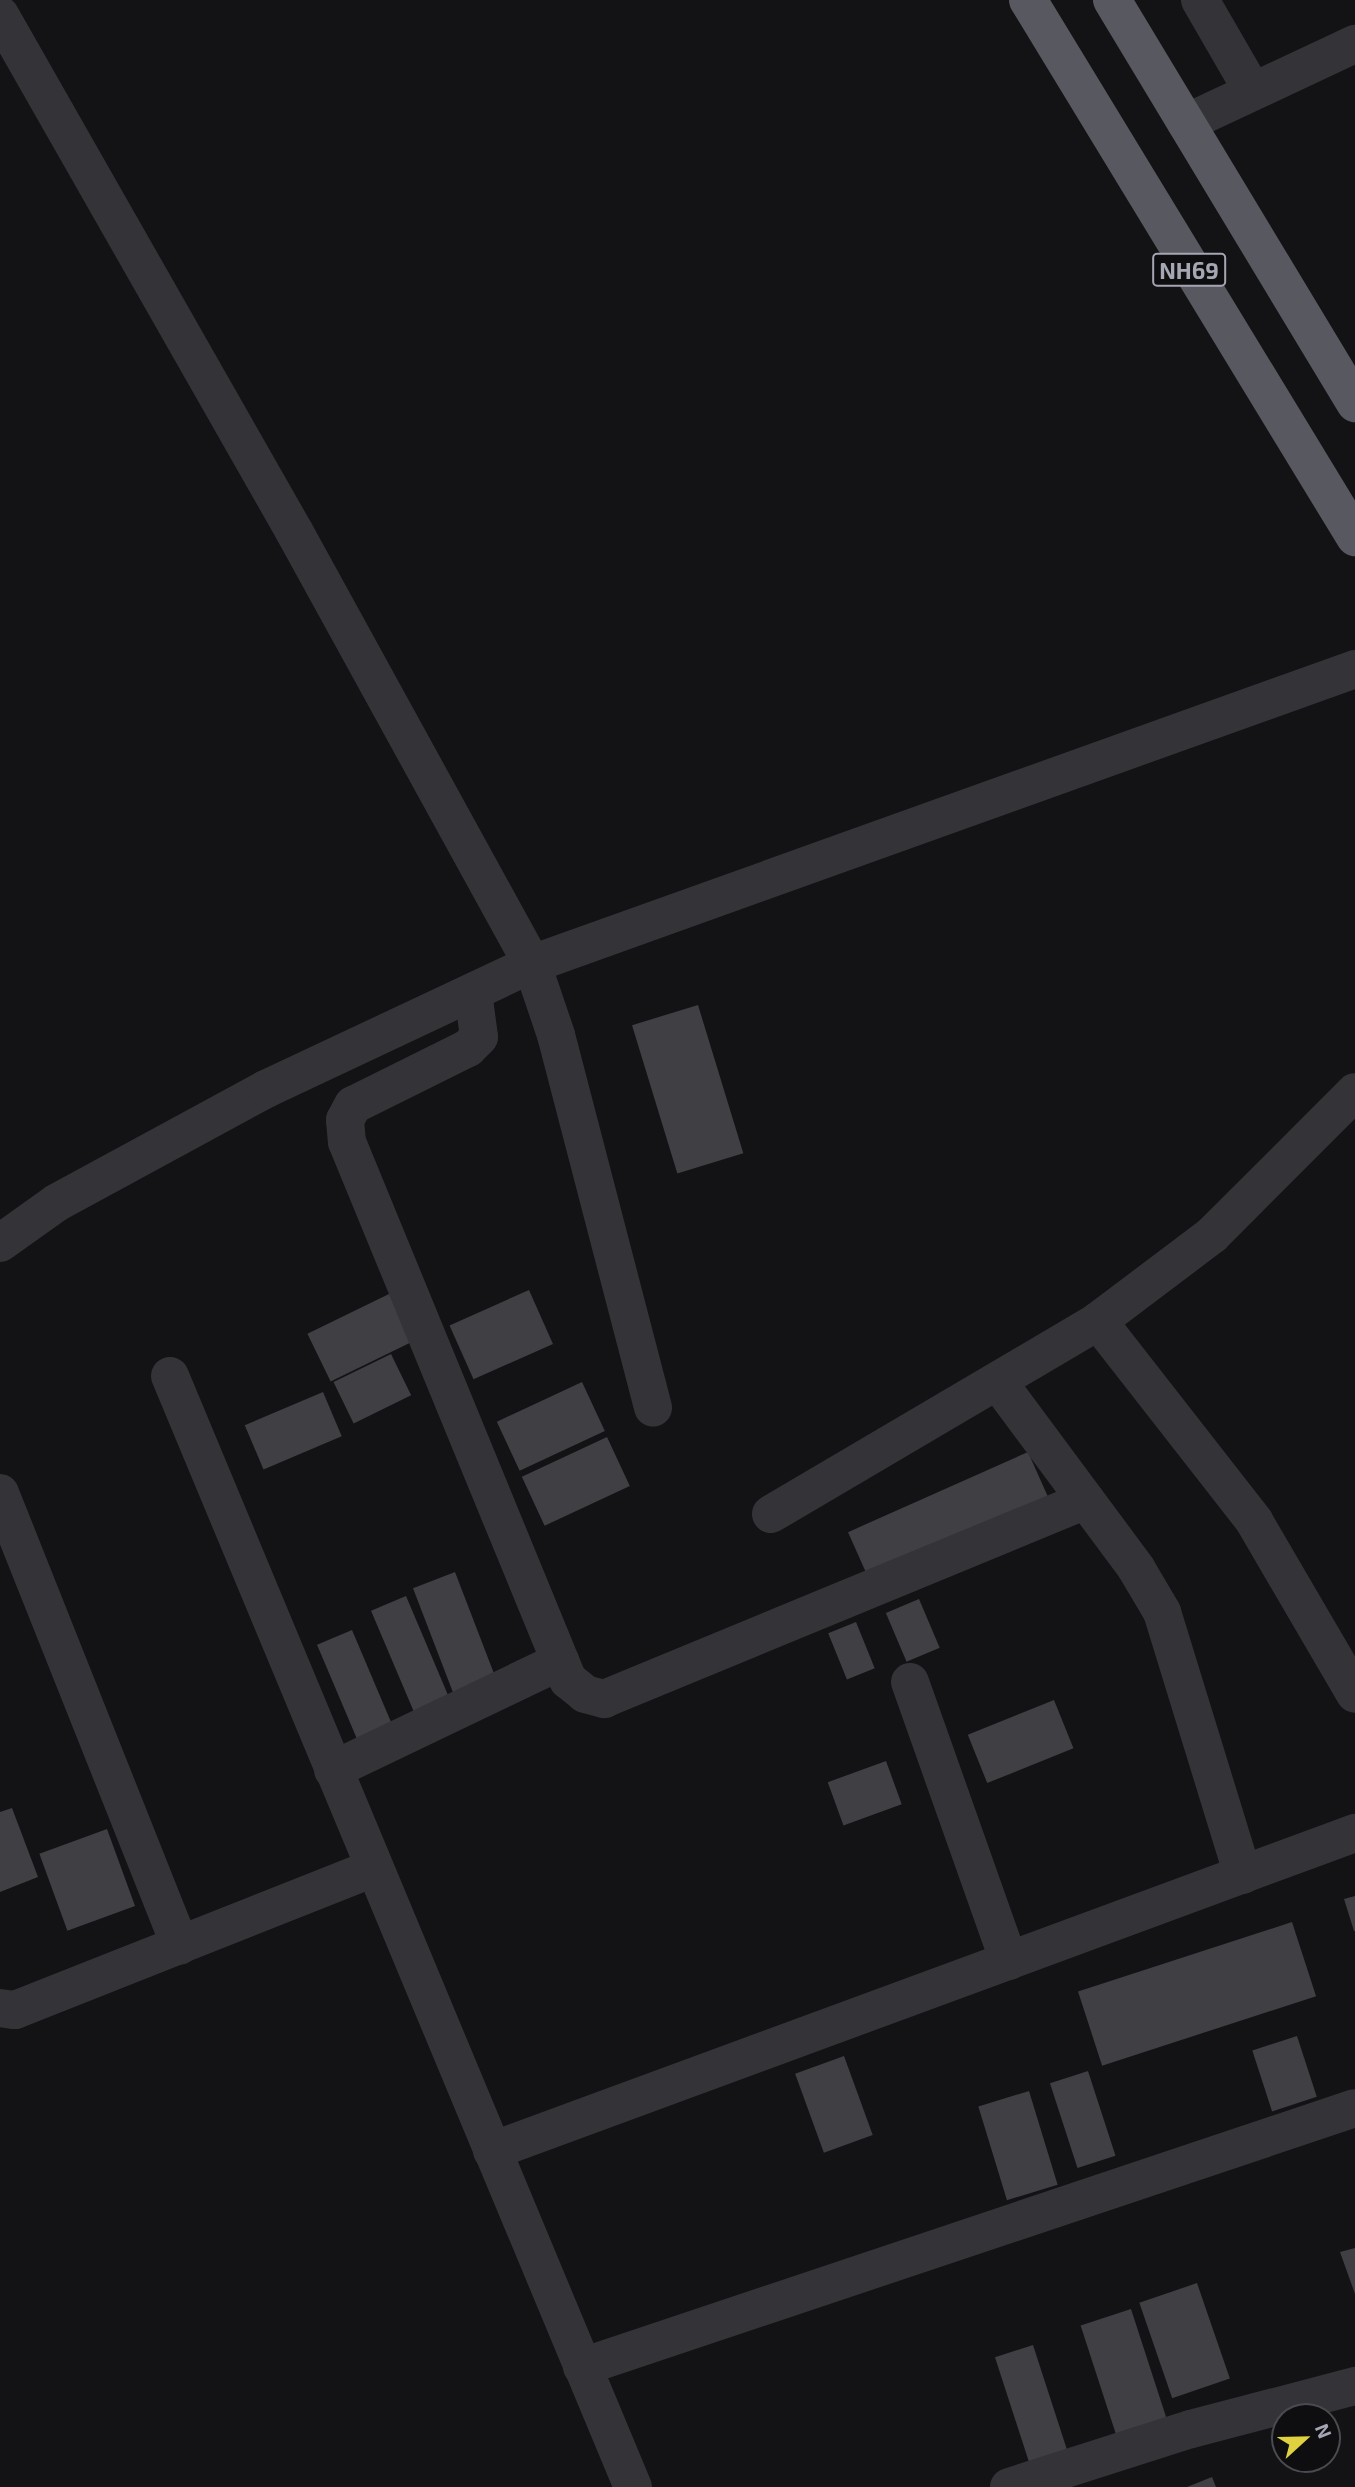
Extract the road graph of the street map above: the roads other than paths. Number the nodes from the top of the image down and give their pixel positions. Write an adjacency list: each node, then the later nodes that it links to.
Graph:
1 (1028, 0): 9 (highway, NH69)
2 (1112, 0): 7 (highway, NH69)
3 (1200, 0): 6 (street)
4 (0, 15): 11 (street)
5 (1355, 44): 6 (street)
6 (1252, 90): 7 (street)
7 (1186, 123): 8 (highway, NH69)
8 (1355, 403)
9 (1355, 537)
10 (1355, 669): 11 (street)
11 (531, 964): 12 (street); 18 (street)
12 (473, 992): 14 (street); 22 (street)
13 (1355, 1092): 15 (street)
14 (0, 1243)
15 (1098, 1321): 17 (street); 24 (street)
16 (170, 1376): 25 (street)
17 (998, 1382): 20 (street); 21 (street)
18 (653, 1408)
19 (0, 1493): 29 (street)
20 (1086, 1500): 22 (street); 28 (street)
21 (771, 1514)
22 (560, 1661): 25 (street)
23 (910, 1682): 30 (street)
24 (1355, 1694)
25 (333, 1770): 27 (street)
26 (1355, 1833): 28 (street)
27 (374, 1868): 29 (street); 33 (street)
28 (1243, 1875): 30 (street)
29 (180, 1945): 31 (street)
30 (1009, 1961): 33 (street)
31 (0, 2008)
32 (1355, 2108): 34 (street)
33 (492, 2151): 34 (street)
34 (582, 2367): 36 (street)
35 (1355, 2386): 37 (street)
36 (633, 2487)
37 (1009, 2487)

